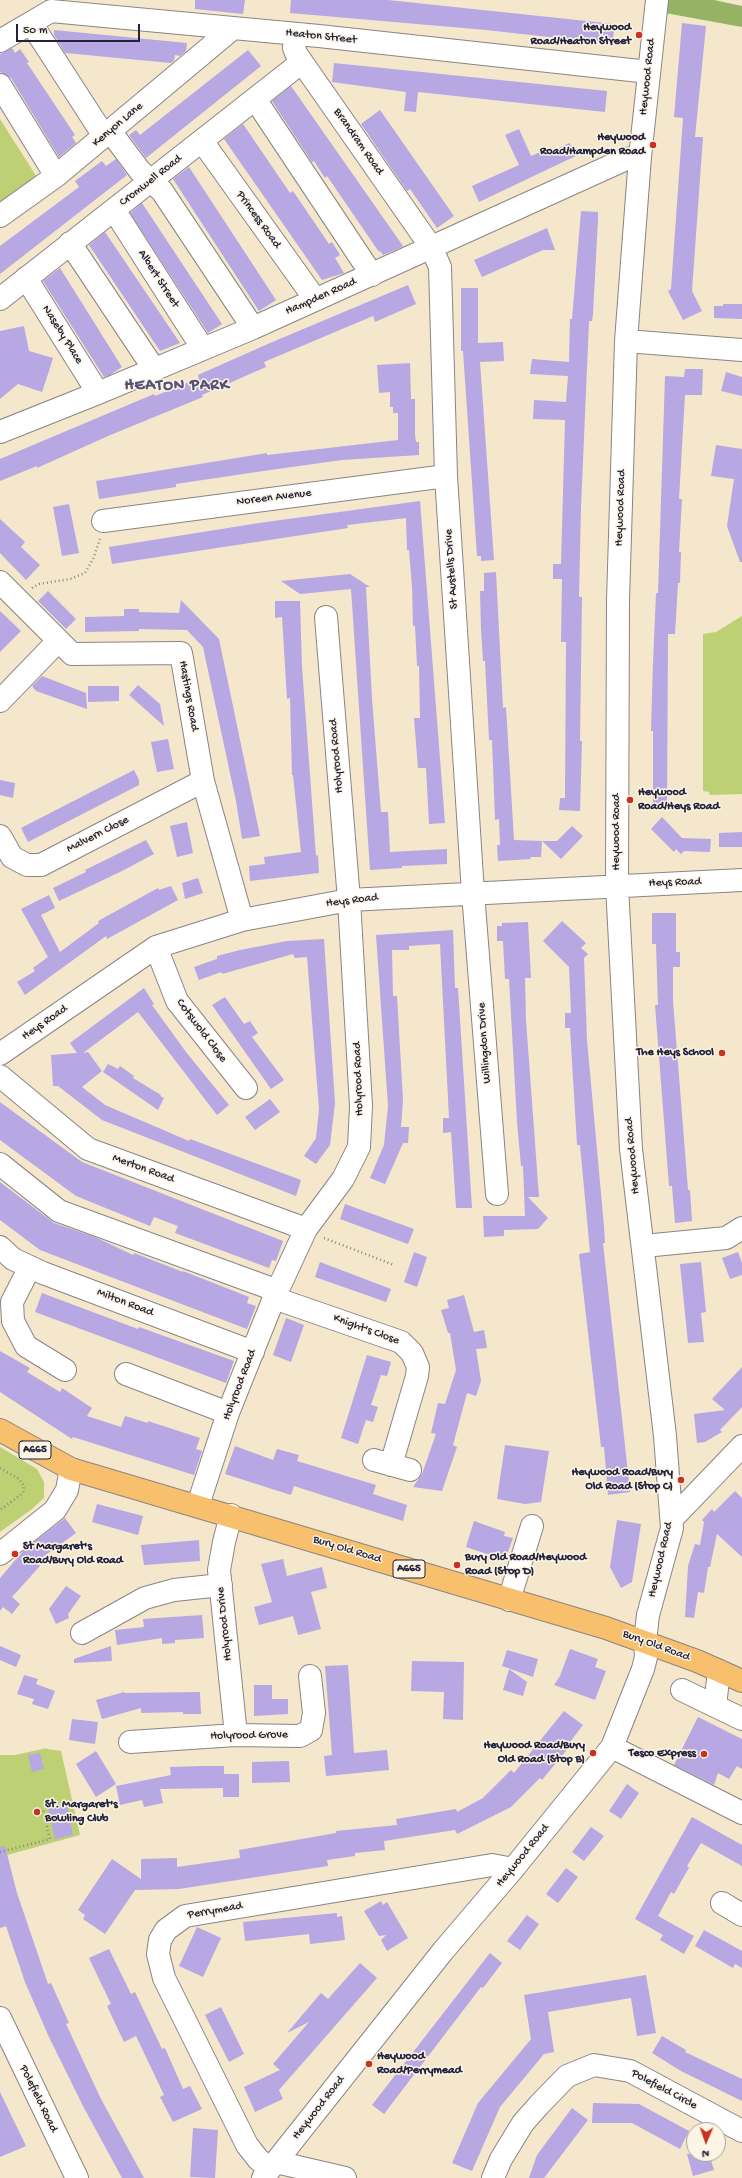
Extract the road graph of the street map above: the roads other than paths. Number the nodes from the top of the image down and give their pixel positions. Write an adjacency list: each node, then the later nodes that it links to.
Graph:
1 (657, 0): 7 (street, Heywood Road)
2 (31, 23): 3 (street, Heaton Street); 5 (street, Heaton Street); 10 (street)
3 (232, 29): 4 (street, Heaton Street); 10 (street, Kenyon Lane)
4 (295, 34): 6 (street, Brandram Road); 7 (street, Heaton Street)
5 (0, 41)
6 (302, 62): 9 (street, Cromwell Road); 18 (street, Brandram Road)
7 (649, 72): 12 (street, Heywood Road)
8 (0, 85): 13 (street)
9 (255, 99): 11 (street, Cromwell Road); 19 (street)
10 (107, 134): 13 (street, Kenyon Lane); 14 (street)
11 (202, 142): 14 (street, Cromwell Road); 22 (street, Princess Road)
12 (640, 157): 18 (street, Hampden Road); 24 (street, Heywood Road)
13 (56, 176): 16 (street, Kenyon Lane)
14 (152, 180): 15 (street, Cromwell Road); 23 (street)
15 (114, 210): 17 (street, Cromwell Road); 25 (street, Albert Street)
16 (0, 216)
17 (70, 243): 20 (street, Cromwell Road); 27 (street)
18 (431, 247): 19 (street, Hampden Road); 30 (street, St Austells Drive)
19 (372, 275): 22 (street, Hampden Road)
20 (26, 278): 21 (street, Cromwell Road); 28 (street, Naseby Place)
21 (0, 299)
22 (315, 299): 23 (street, Hampden Road)
23 (252, 328): 25 (street, Hampden Road)
24 (626, 341): 26 (street); 39 (street, Heywood Road)
25 (202, 349): 27 (street, Hampden Road)
26 (742, 350)
27 (154, 369): 28 (street, Hampden Road)
28 (98, 393): 29 (street, Hampden Road)
29 (0, 432)
30 (446, 476): 31 (street, Noreen Avenue); 40 (street, St Austells Drive)
31 (103, 520)
32 (0, 582): 34 (street, Hastings Road)
33 (326, 617): 41 (street, Holyrood Road)
34 (58, 641): 35 (street); 36 (street, Hastings Road)
35 (0, 701)
36 (203, 781): 37 (street, Malvern Close); 42 (street, Hastings Road)
37 (0, 836)
38 (742, 880): 39 (street, Heys Road)
39 (617, 886): 40 (street, Heys Road); 51 (street, Heywood Road)
40 (473, 893): 41 (street, Heys Road); 48 (street, Willingdon Drive)
41 (349, 900): 42 (street, Heys Road); 50 (street, Holyrood Road)
42 (242, 920): 43 (street, Heys Road)
43 (156, 947): 44 (street, Heys Road); 46 (street, Cotswold Close)
44 (0, 1054)
45 (0, 1076): 50 (street, Merton Road)
46 (246, 1088)
47 (0, 1164): 54 (street)
48 (497, 1194)
49 (742, 1228): 51 (street)
50 (306, 1230): 54 (street, Holyrood Road)
51 (644, 1246): 66 (street, Heywood Road)
52 (0, 1248): 53 (street, Milton Road)
53 (30, 1267): 56 (street, Milton Road); 57 (street)
54 (277, 1292): 55 (street); 56 (street, Holyrood Road); 62 (street, Knight's Close)
55 (379, 1324)
56 (253, 1352): 59 (street, Holyrood Road)
57 (65, 1370)
58 (126, 1374): 59 (street)
59 (228, 1413): 64 (street, Holyrood Road)
60 (0, 1430): 63 (main road, Bury Old Road / A665)
61 (742, 1446): 66 (street)
62 (392, 1465)
63 (72, 1468): 64 (main road, Bury Old Road / A665); 68 (street)
64 (198, 1505): 65 (main road, Bury Old Road / A665)
65 (231, 1515): 69 (street, Holyrood Drive); 70 (main road, Bury Old Road / A665)
66 (672, 1519): 72 (street, Heywood Road)
67 (532, 1526): 70 (street)
68 (0, 1554)
69 (222, 1585): 71 (street); 79 (street, Holyrood Drive)
70 (509, 1600): 72 (main road, Bury Old Road / A665)
71 (82, 1634)
72 (645, 1641): 73 (main road, Bury Old Road / A665); 81 (street, Heywood Road)
73 (719, 1671): 75 (main road, Bury Old Road / A665); 77 (street)
74 (310, 1676): 79 (street, Holyrood Grove)
75 (742, 1681)
76 (682, 1690): 77 (street)
77 (715, 1706): 78 (street)
78 (742, 1719)
79 (236, 1735): 80 (street, Holyrood Grove)
80 (130, 1742)
81 (612, 1747): 82 (street); 83 (street, Heywood Road)
82 (742, 1813)
83 (513, 1870): 88 (street, Heywood Road); 88 (street, Perrymead)
84 (722, 1903): 85 (street)
85 (742, 1915)
86 (0, 2018): 89 (street, Polefield Road)
87 (742, 2131): 91 (street, Polefield Circle)
88 (268, 2172): 90 (street)
89 (77, 2178)
90 (345, 2178)
91 (493, 2178)

